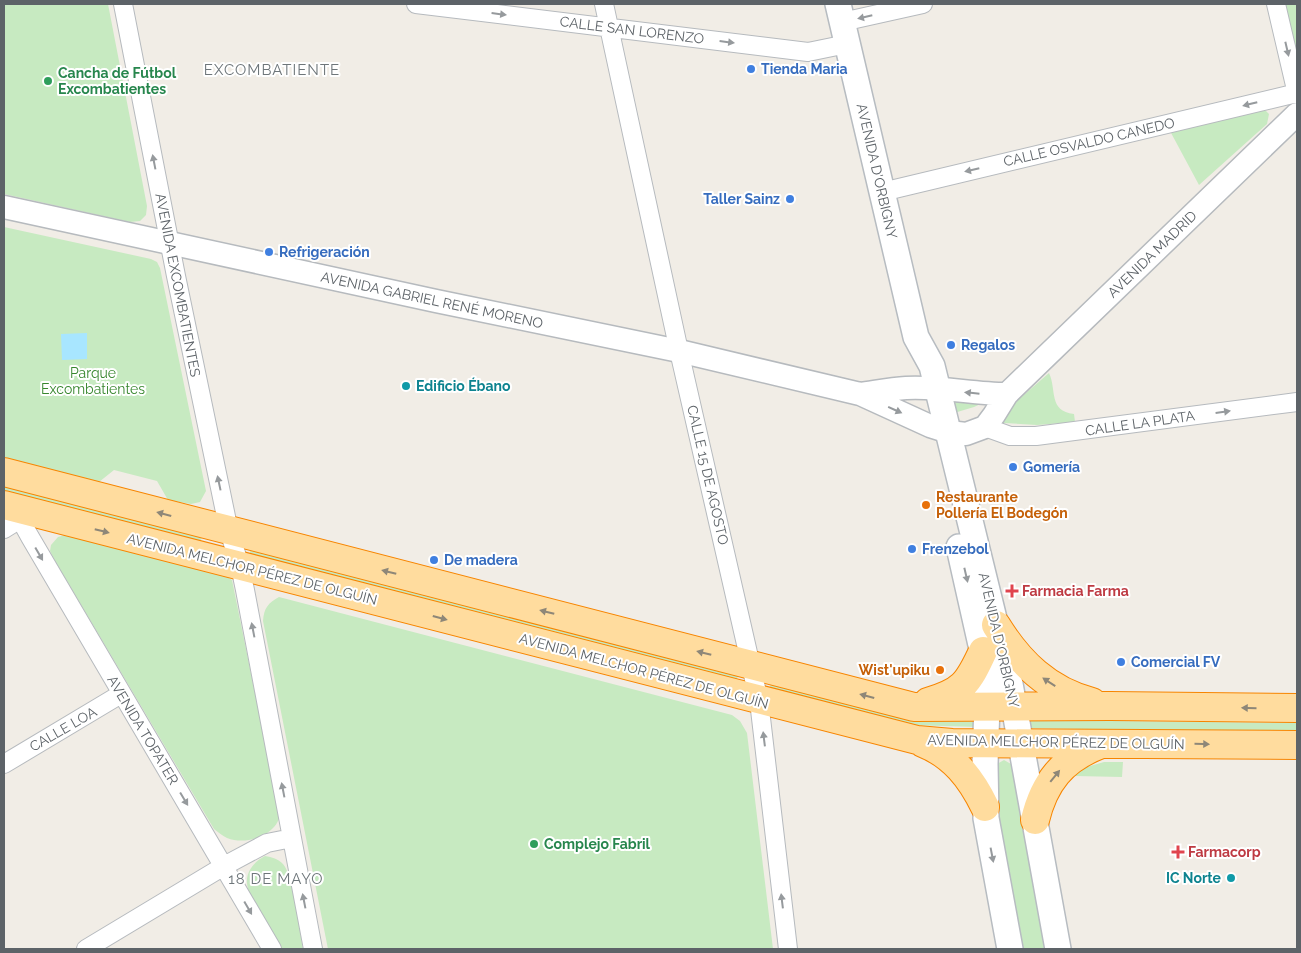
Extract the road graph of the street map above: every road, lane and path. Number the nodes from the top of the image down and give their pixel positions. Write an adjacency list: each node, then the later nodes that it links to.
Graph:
1 (123, 4): 12 (street, AVENIDA EXCOMBATIENTES, one-way to 1)
2 (416, 4): 7 (street, CALLE SAN LORENZO, one-way to 7)
3 (604, 4): 7 (street, CALLE 15 DE AGOSTO)
4 (923, 4): 6 (street, CALLE SAN LORENZO, one-way to 6)
5 (1276, 4): 8 (street, one-way to 8)
6 (843, 23): 7 (street, CALLE SAN LORENZO, one-way to 6); 10 (main road, AVENIDA D'ORBIGNY)
7 (609, 27): 13 (street, CALLE 15 DE AGOSTO)
8 (1297, 93): 10 (street, CALLE OSVALDO CANEDO, one-way to 10)
9 (1297, 114): 16 (street, AVENIDA MADRID)
10 (882, 192): 14 (main road, AVENIDA D'ORBIGNY)
11 (4, 207): 12 (street, AVENIDA GABRIEL RENÉ MORENO)
12 (170, 244): 13 (street, AVENIDA GABRIEL RENÉ MORENO); 22 (street, AVENIDA EXCOMBATIENTES, one-way to 12)
13 (680, 351): 15 (street, AVENIDA GABRIEL RENÉ MORENO); 26 (street, CALLE 15 DE AGOSTO)
14 (929, 388): 15 (street, AVENIDA GABRIEL RENÉ MORENO); 16 (street, one-way to 14); 19 (main road, AVENIDA D'ORBIGNY)
15 (860, 394): 19 (street, AVENIDA GABRIEL RENÉ MORENO, one-way to 19)
16 (1007, 394): 18 (street, AVENIDA MADRID)
17 (1297, 402): 18 (street, CALLE LA PLATA, one-way to 17)
18 (985, 427): 19 (street)
19 (939, 429): 24 (main road, AVENIDA D'ORBIGNY); 25 (main road, AVENIDA D'ORBIGNY, one-way to 25)
20 (4, 472): 22 (highway, one-way to 20)
21 (12, 516): 23 (highway, AVENIDA MELCHOR PÉREZ DE OLGUÍN, one-way to 23); 27 (street, AVENIDA TOPATER, one-way to 27)
22 (228, 531): 23 (street, AVENIDA EXCOMBATIENTES); 26 (highway, one-way to 22)
23 (240, 566): 28 (highway, AVENIDA MELCHOR PÉREZ DE OLGUÍN, one-way to 28); 41 (street, one-way to 23)
24 (996, 625): 29 (highway, one-way to 24); 31 (main road, AVENIDA D'ORBIGNY)
25 (983, 652): 30 (highway); 31 (main road, AVENIDA D'ORBIGNY)
26 (751, 665): 28 (street, CALLE 15 DE AGOSTO); 30 (highway, one-way to 26)
27 (121, 694): 38 (street, CALLE LOA); 42 (street, AVENIDA TOPATER, one-way to 42)
28 (759, 701): 33 (highway, AVENIDA MELCHOR PÉREZ DE OLGUÍN); 46 (street, CALLE 15 DE AGOSTO, one-way to 28)
29 (1110, 706): 31 (highway); 32 (highway, one-way to 29)
30 (914, 707): 31 (highway)
31 (1002, 707): 34 (main road, AVENIDA D'ORBIGNY); 35 (main road, AVENIDA D'ORBIGNY)
32 (1297, 708)
33 (917, 740): 35 (highway, AVENIDA MELCHOR PÉREZ DE OLGUÍN); 39 (highway)
34 (1021, 743): 35 (highway, AVENIDA MELCHOR PÉREZ DE OLGUÍN); 36 (highway, AVENIDA MELCHOR PÉREZ DE OLGUÍN); 40 (main road, AVENIDA D'ORBIGNY)
35 (986, 744): 39 (main road, AVENIDA D'ORBIGNY)
36 (1101, 744): 37 (highway, AVENIDA MELCHOR PÉREZ DE OLGUÍN, one-way to 37); 40 (highway, one-way to 36)
37 (1297, 745)
38 (4, 764)
39 (985, 807): 47 (main road, AVENIDA D'ORBIGNY, one-way to 47)
40 (1035, 820): 48 (main road, AVENIDA D'ORBIGNY)
41 (292, 838): 42 (street); 45 (street, one-way to 41)
42 (224, 866): 43 (street); 44 (street, AVENIDA TOPATER, one-way to 44)
43 (86, 949)
44 (272, 949)
45 (313, 949)
46 (788, 949)
47 (1010, 949)
48 (1058, 949)

